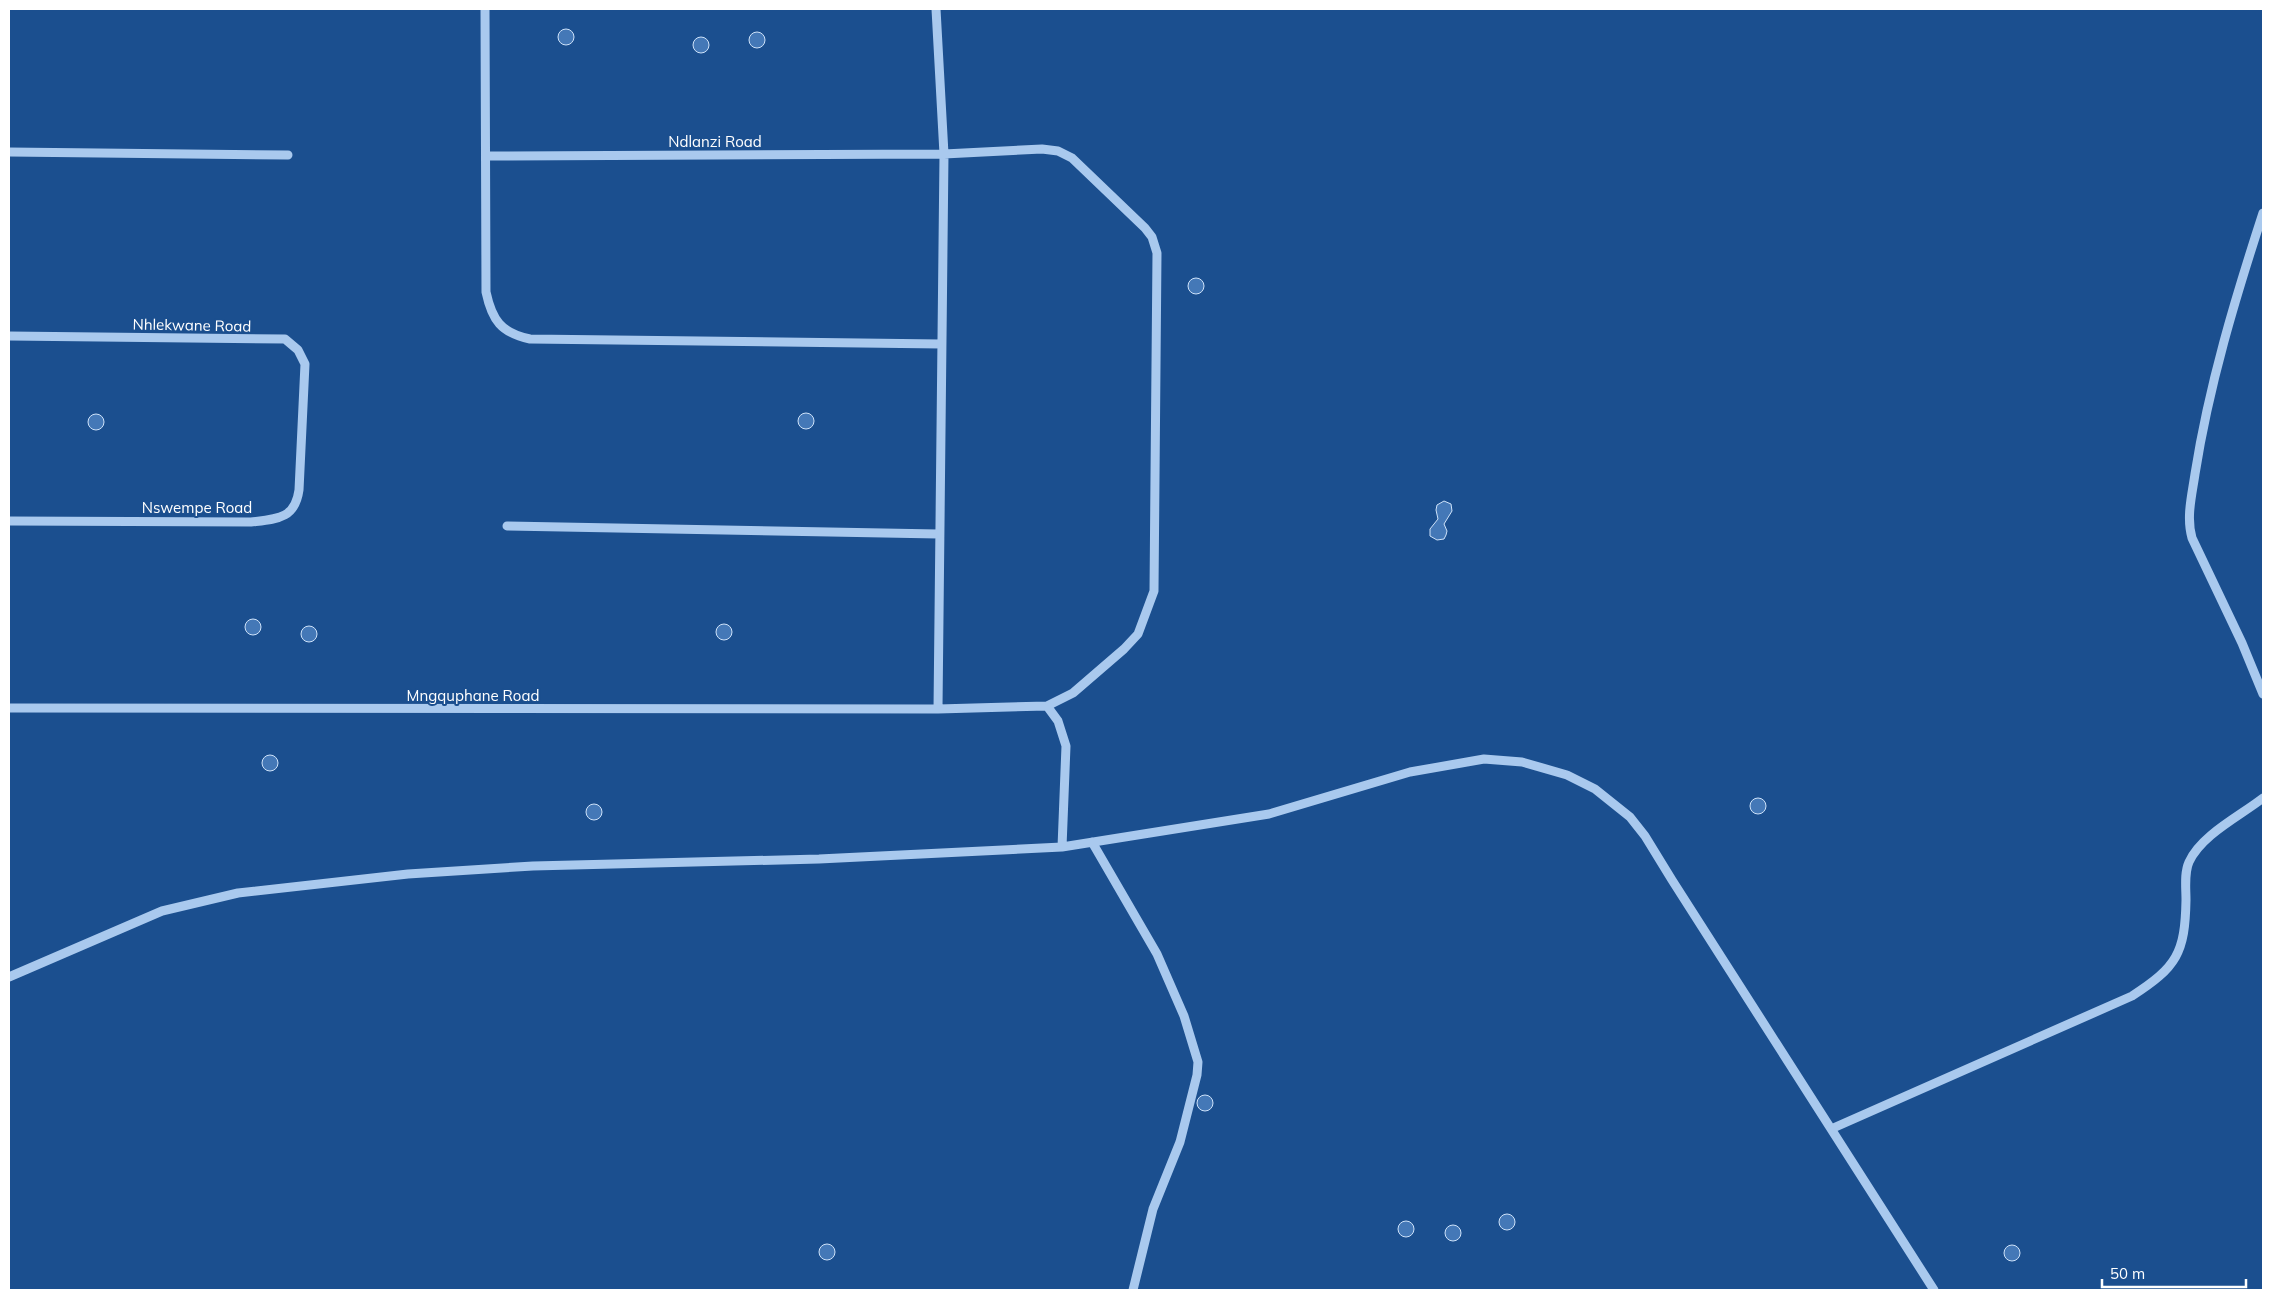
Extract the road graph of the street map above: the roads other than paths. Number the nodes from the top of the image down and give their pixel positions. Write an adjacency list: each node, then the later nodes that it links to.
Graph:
1 (485, 9): 6 (street)
2 (936, 9): 4 (street)
3 (9, 152): 5 (street)
4 (944, 154): 6 (street, Ndlanzi Road); 9 (street); 15 (street, Ndlanzi Road)
5 (288, 155)
6 (486, 156): 9 (street)
7 (2263, 214): 14 (street)
8 (9, 336): 10 (street, Nhlekwane Road)
9 (941, 344): 13 (street)
10 (303, 421): 11 (street, Nswempe Road)
11 (9, 521)
12 (507, 526): 13 (street)
13 (938, 534): 17 (street)
14 (2263, 694)
15 (1047, 706): 17 (street, Mngquphane Road); 20 (street)
16 (9, 708): 17 (street, Mngquphane Road)
17 (938, 709)
18 (2263, 798): 22 (street)
19 (1092, 842): 20 (street); 22 (street); 23 (street)
20 (1062, 847): 21 (street)
21 (9, 977)
22 (1831, 1129): 24 (street)
23 (1133, 1290)
24 (1934, 1290)

